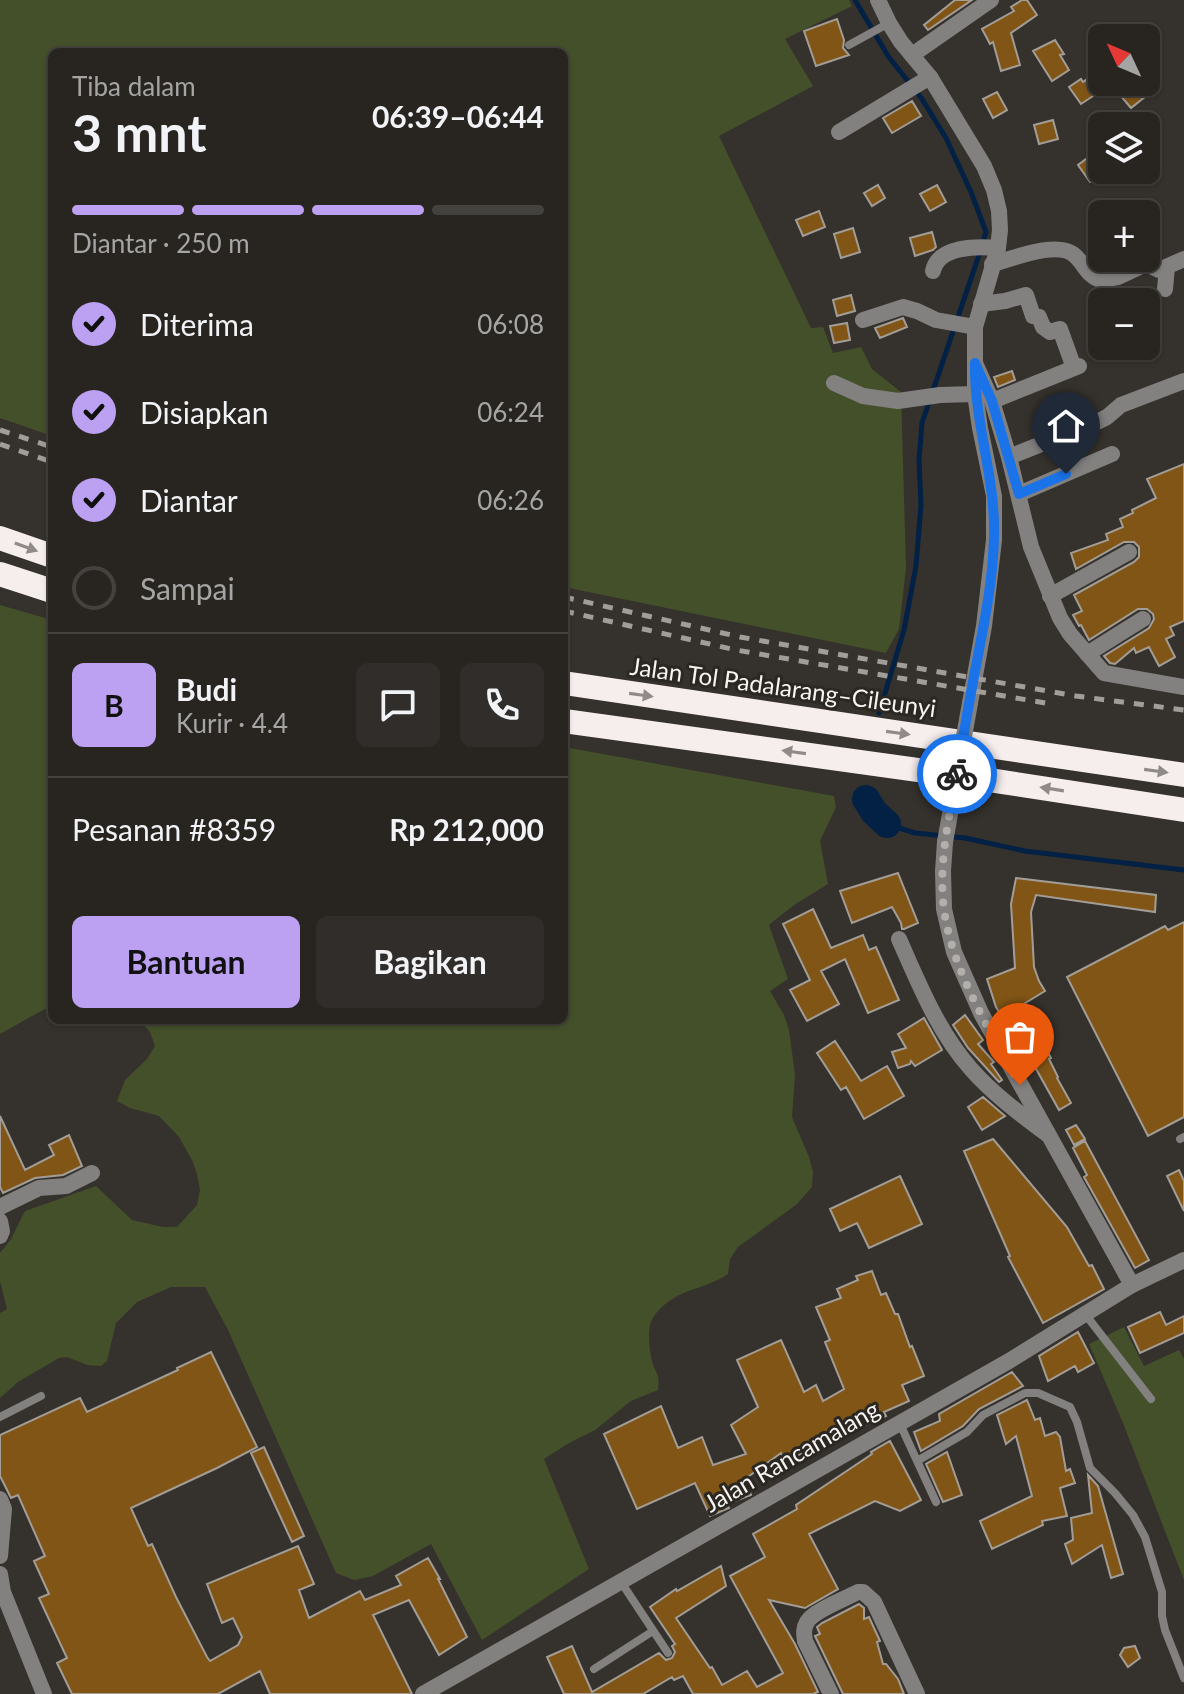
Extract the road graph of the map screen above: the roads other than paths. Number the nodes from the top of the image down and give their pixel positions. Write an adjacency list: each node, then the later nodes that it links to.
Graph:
1 (878, 0): 3 (street)
2 (991, 0): 5 (street)
3 (882, 28): 4 (lane); 5 (street)
4 (849, 45)
5 (912, 55): 6 (street)
6 (922, 82): 7 (street); 8 (street)
7 (839, 132)
8 (988, 251): 10 (street); 11 (street); 13 (street)
9 (1184, 259): 10 (street)
10 (1167, 267): 12 (street)
11 (933, 271)
12 (1165, 289)
13 (981, 304): 15 (street); 20 (street)
14 (863, 320): 15 (street)
15 (961, 325): 16 (street)
16 (975, 363): 19 (street); 20 (street)
17 (1184, 381): 22 (street)
18 (834, 383): 19 (street)
19 (975, 394): 38 (street, bridge)
20 (992, 401): 22 (street)
21 (1112, 454): 23 (street)
22 (1009, 457): 23 (street)
23 (1019, 494): 29 (street)
24 (0, 538): 26 (highway, one-way to 26)
25 (1129, 552): 29 (street)
26 (48, 555)
27 (0, 574): 28 (highway)
28 (48, 590)
29 (1050, 596): 31 (street)
30 (1143, 619): 31 (street)
31 (1087, 654): 33 (street)
32 (568, 684): 35 (highway, Jalan Tol Padalarang–Cileunyi, one-way to 35)
33 (1184, 687)
34 (568, 722): 36 (highway, one-way to 34)
35 (1184, 775)
36 (1184, 810)
37 (899, 939): 38 (street)
38 (1047, 1134): 44 (street)
39 (92, 1173): 40 (street)
40 (0, 1207)
41 (0, 1221): 42 (street)
42 (0, 1236)
43 (1184, 1260): 44 (street, Jalan Rancamalang)
44 (1132, 1285): 45 (street, Jalan Rancamalang)
45 (1085, 1313): 47 (lane); 49 (street, Jalan Rancamalang)
46 (41, 1396): 48 (lane)
47 (1151, 1399)
48 (0, 1417)
49 (900, 1423): 50 (lane); 55 (street, Jalan Rancamalang)
50 (917, 1461): 52 (lane); 59 (lane)
51 (0, 1499): 53 (street)
52 (936, 1502)
53 (0, 1556)
54 (0, 1574): 60 (street)
55 (623, 1585): 56 (lane); 61 (street, Jalan Rancamalang)
56 (653, 1631): 57 (lane); 58 (lane)
57 (668, 1653)
58 (594, 1669)
59 (1184, 1678)
60 (44, 1694)
61 (423, 1694)
62 (831, 1694): 63 (street)
63 (917, 1694)

